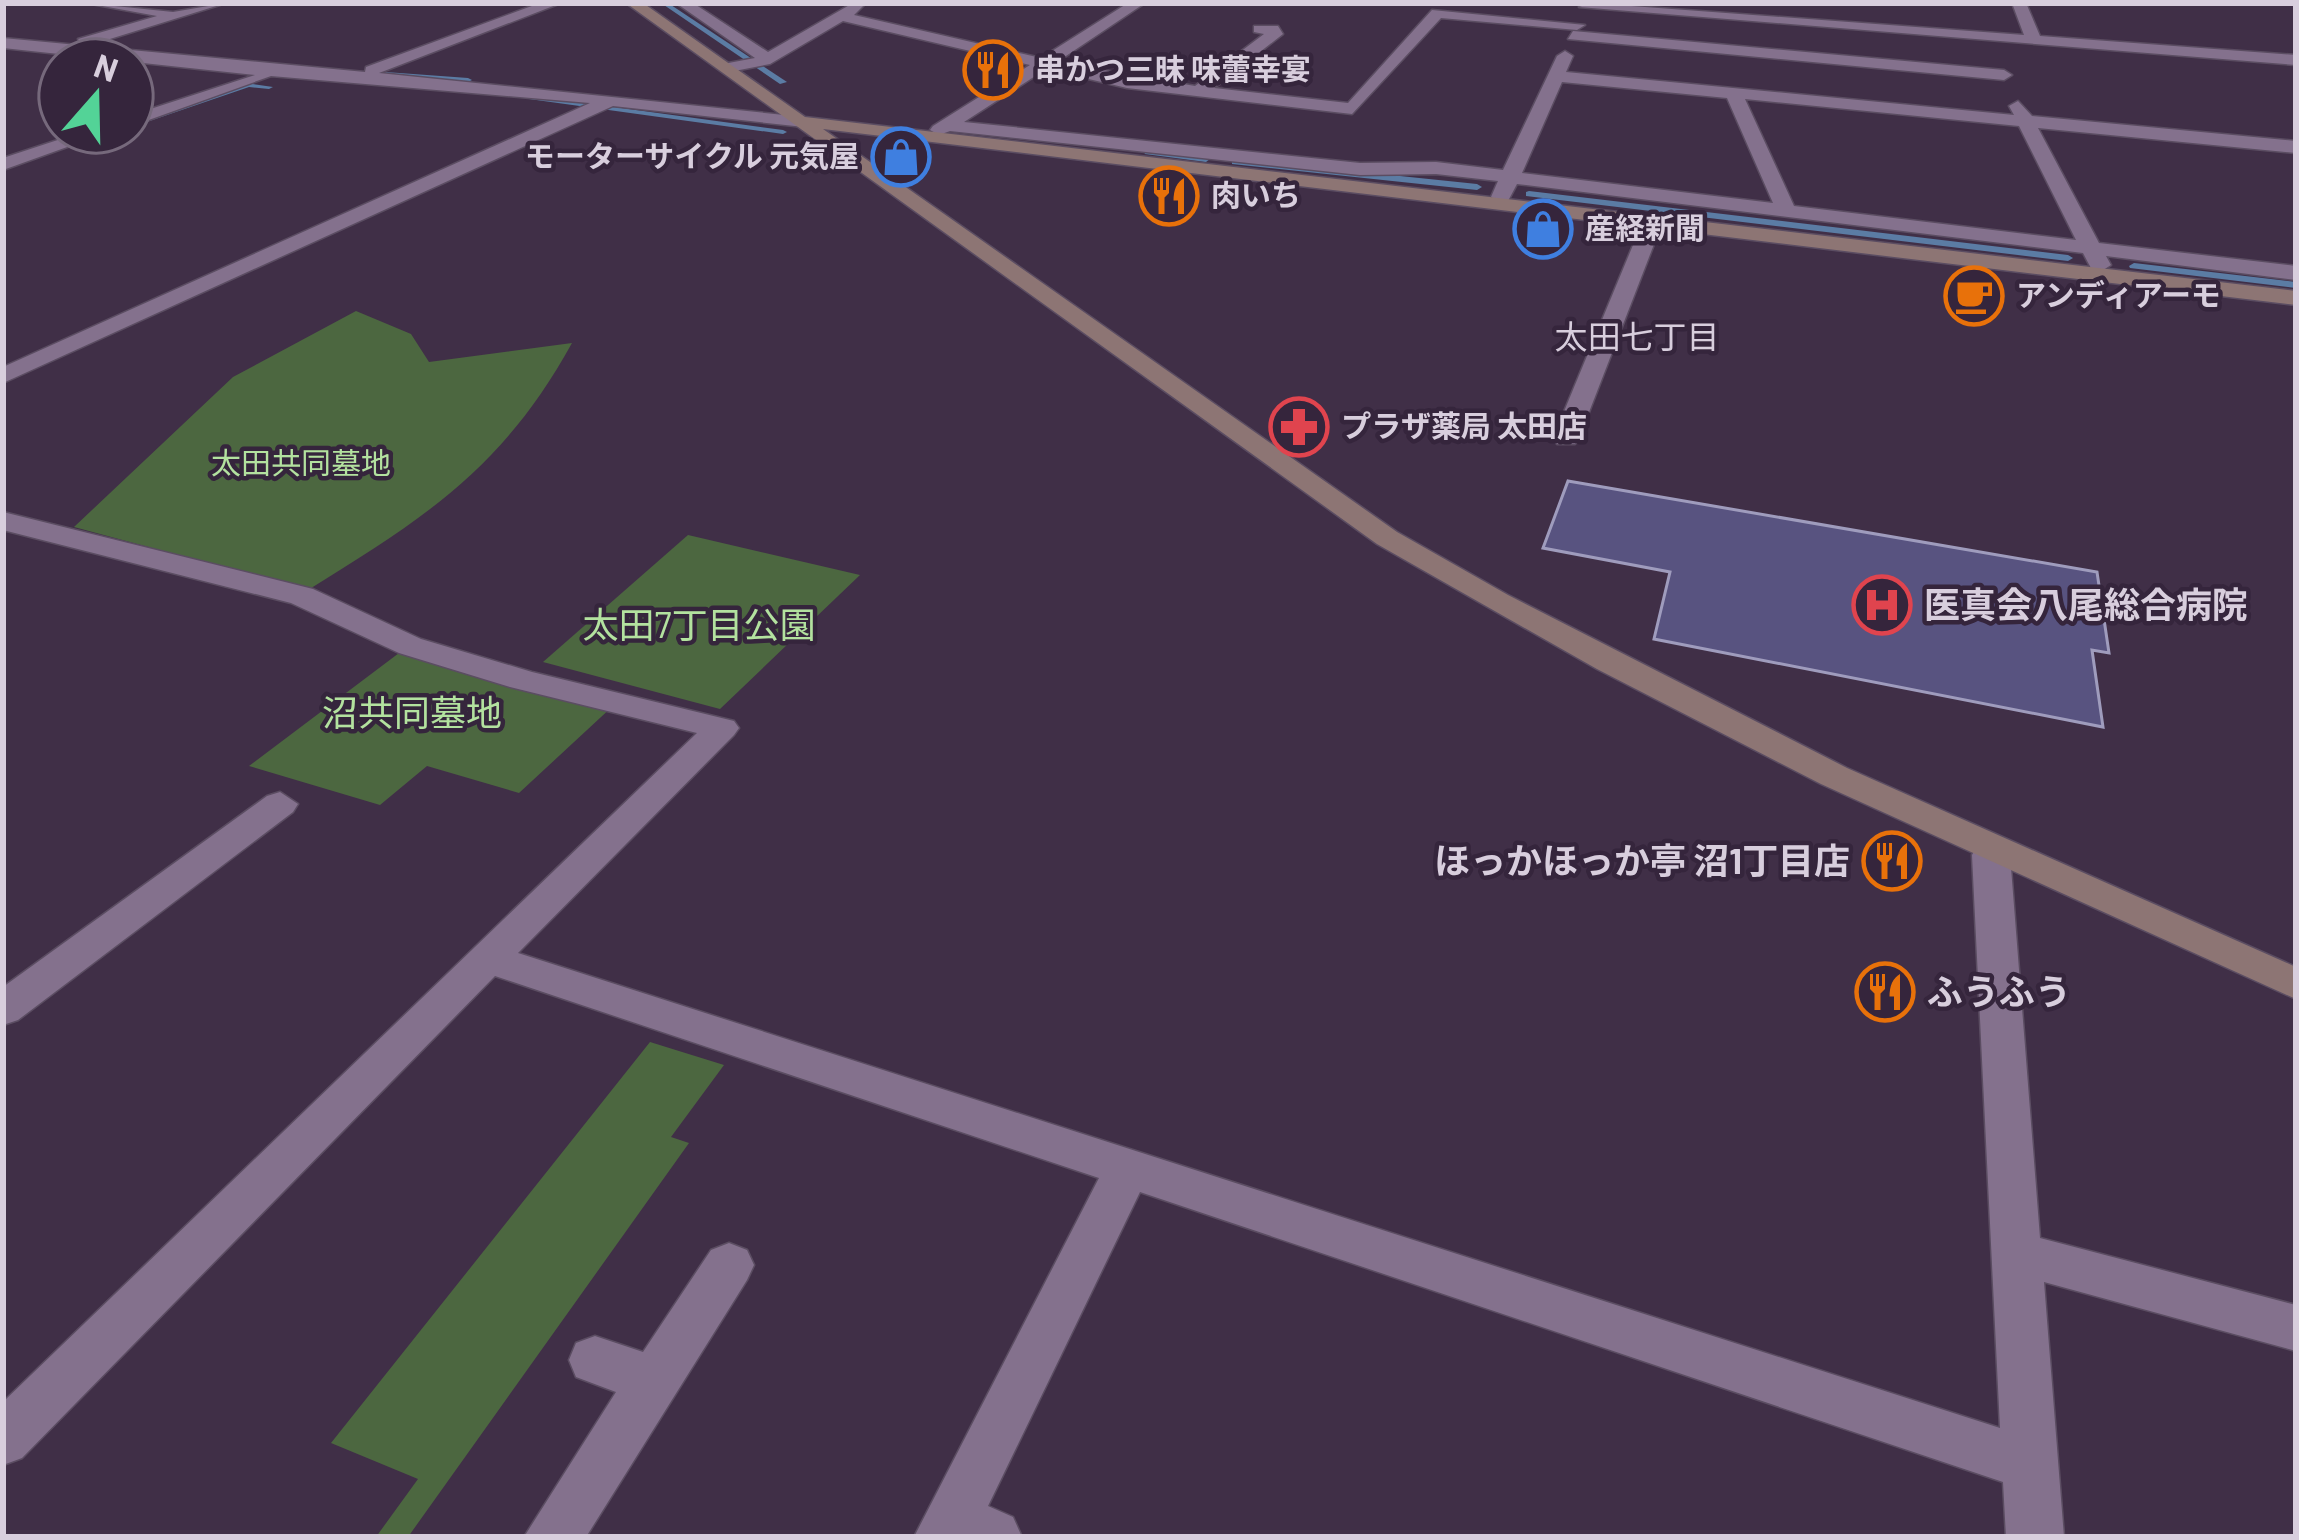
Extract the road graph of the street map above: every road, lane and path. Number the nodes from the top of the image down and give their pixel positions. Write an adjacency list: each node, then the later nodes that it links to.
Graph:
1 (93, 3): 9 (street)
2 (219, 3): 9 (street)
3 (554, 3): 26 (street)
4 (863, 3): 10 (street)
5 (1138, 3): 22 (street)
6 (1454, 3): 11 (street)
7 (2019, 3): 15 (street)
8 (670, 12): 20 (street); 24 (street)
9 (178, 15): 13 (street)
10 (841, 16): 20 (street); 22 (street)
11 (1581, 17): 14 (street); 27 (street); 28 (street); 29 (street)
12 (1259, 29): 29 (street)
13 (105, 36)
14 (1979, 37): 15 (street); 27 (street)
15 (2034, 41): 21 (street)
16 (3, 43): 17 (street)
17 (36, 45)
18 (36, 56): 23 (street)
19 (156, 57): 25 (street)
20 (766, 60): 24 (street)
21 (2296, 60)
22 (1040, 63): 29 (street); 35 (street)
23 (3, 65)
24 (733, 66): 34 (street)
25 (279, 72): 26 (street); 32 (street)
26 (358, 75): 31 (street)
27 (2004, 75): 33 (street)
28 (1556, 76): 30 (street); 40 (street)
29 (1199, 92)
30 (1734, 93): 33 (street); 42 (street)
31 (600, 105): 34 (street); 48 (street)
32 (156, 114)
33 (2025, 121): 36 (street); 44 (street)
34 (804, 122): 35 (street); 52 (street)
35 (940, 130): 38 (street)
36 (2296, 147)
37 (36, 153): 39 (street)
38 (1221, 155): 40 (street); 41 (street)
39 (3, 164)
40 (1510, 177): 41 (street); 42 (street)
41 (1498, 203): 43 (street)
42 (1786, 211): 44 (street)
43 (1653, 221): 46 (street); 49 (street)
44 (2092, 248): 45 (street); 46 (street)
45 (2296, 273)
46 (2104, 274): 47 (street)
47 (2296, 298)
48 (3, 376)
49 (1566, 438)
50 (3, 520): 53 (street)
51 (280, 803): 55 (street)
52 (1991, 854): 54 (street); 57 (street)
53 (488, 958): 56 (street); 62 (street)
54 (2296, 984)
55 (3, 1010)
56 (1126, 1172): 63 (street); 64 (street)
57 (2017, 1253): 59 (street); 63 (street)
58 (729, 1265): 61 (street)
59 (2296, 1328)
60 (595, 1360): 61 (street)
61 (654, 1381): 65 (street)
62 (3, 1439)
63 (2030, 1464): 66 (street)
64 (962, 1532)
65 (554, 1537)
66 (2035, 1537)

